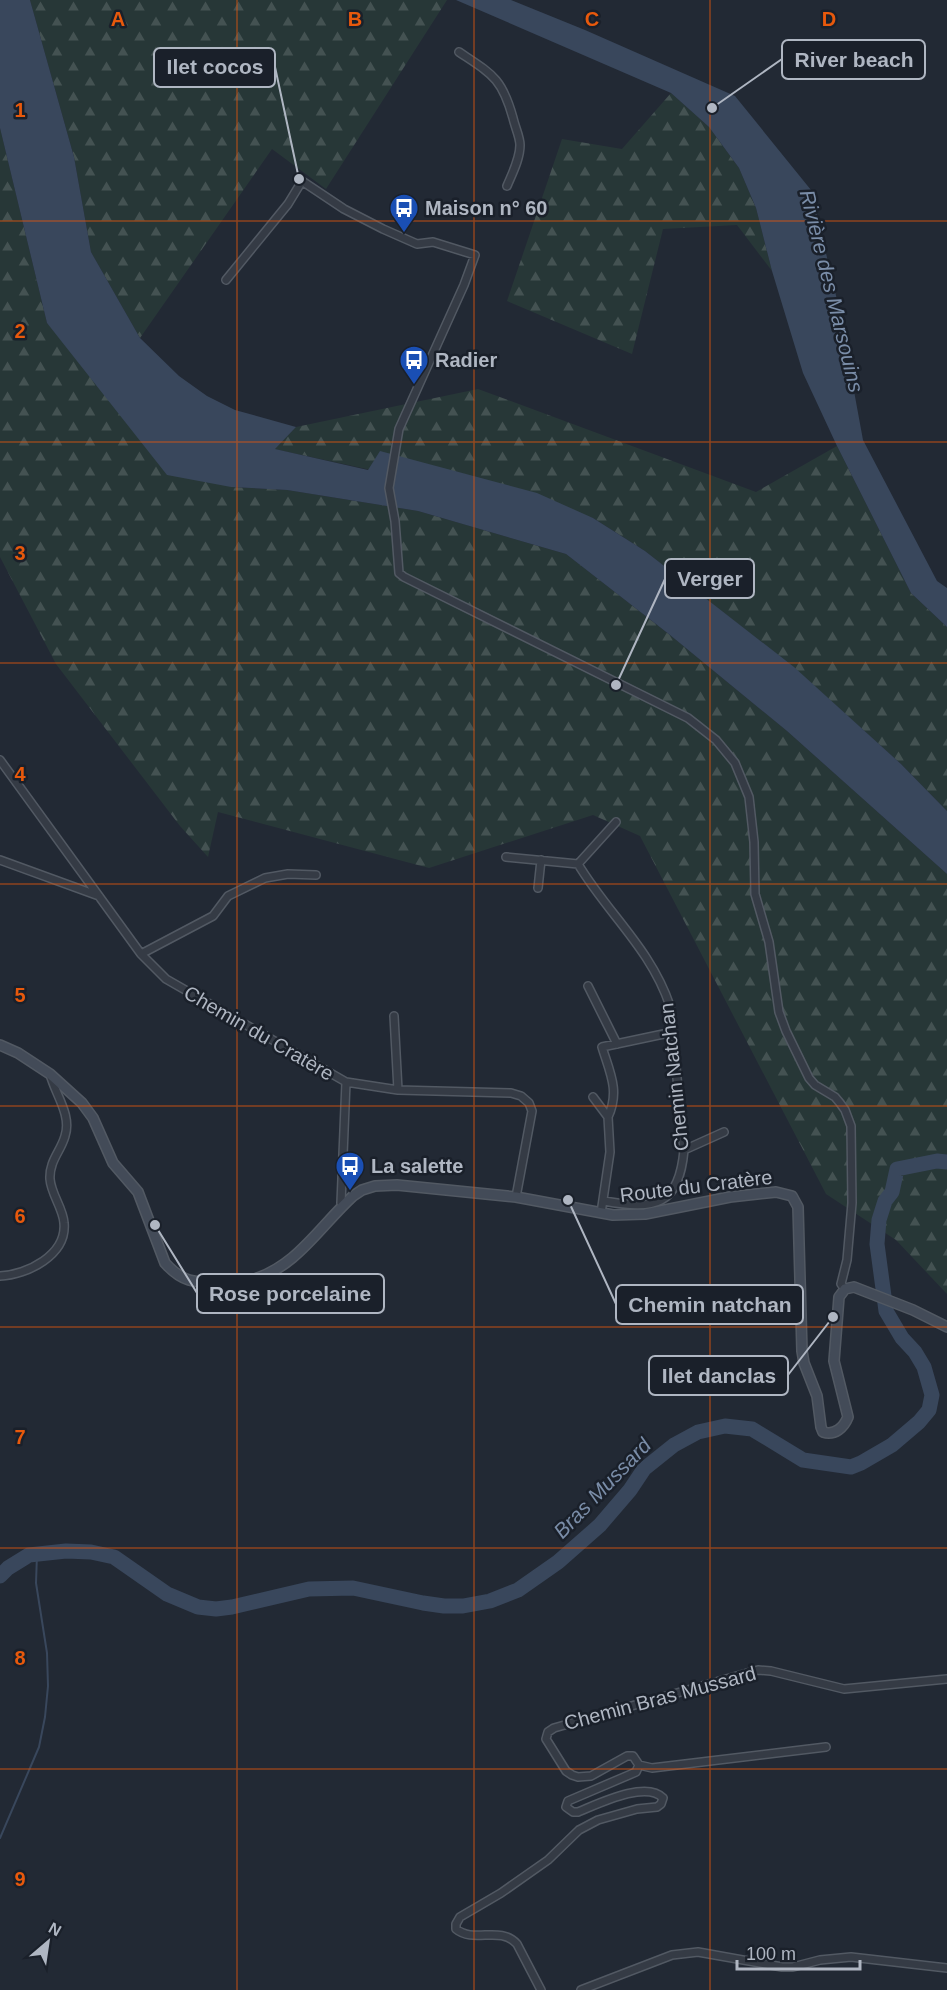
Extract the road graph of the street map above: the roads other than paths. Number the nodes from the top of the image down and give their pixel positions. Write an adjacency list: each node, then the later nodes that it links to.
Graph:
1 (459, 52): 2 (street)
2 (507, 186)
3 (226, 280): 31 (street)
4 (0, 760): 12 (street, Chemin du Cratère)
5 (616, 822): 9 (street)
6 (506, 857): 8 (street)
7 (0, 860): 12 (street)
8 (540, 860): 9 (street); 11 (street)
9 (578, 864): 16 (street, Chemin Natchan)
10 (316, 874): 13 (street)
11 (538, 888)
12 (99, 896): 13 (street, Chemin du Cratère)
13 (141, 954): 20 (street, Chemin du Cratère)
14 (588, 986): 17 (street)
15 (394, 1016): 21 (street)
16 (673, 1032): 17 (street); 25 (street, Chemin Natchan)
17 (617, 1044): 23 (street)
18 (0, 1045): 19 (street, Route du Cratère)
19 (50, 1074): 28 (street, Route du Cratère); 30 (street)
20 (345, 1082): 21 (street, Chemin du Cratère); 28 (street)
21 (398, 1090): 26 (street, Chemin du Cratère)
22 (593, 1097): 23 (street)
23 (608, 1118): 27 (street)
24 (724, 1132): 25 (street)
25 (684, 1150): 27 (street, Chemin Natchan)
26 (516, 1197): 28 (street, Route du Cratère); 29 (street, Route du Cratère)
27 (604, 1201): 29 (street)
28 (343, 1206)
29 (602, 1213): 31 (street, Route du Cratère)
30 (0, 1276)
31 (845, 1289): 32 (street)
32 (947, 1327)
33 (947, 1679): 35 (street, Chemin Bras Mussard)
34 (826, 1747): 35 (street, Chemin Bras Mussard)
35 (639, 1766): 37 (street)
36 (947, 1968): 38 (street)
37 (541, 1990)
38 (581, 1990)

